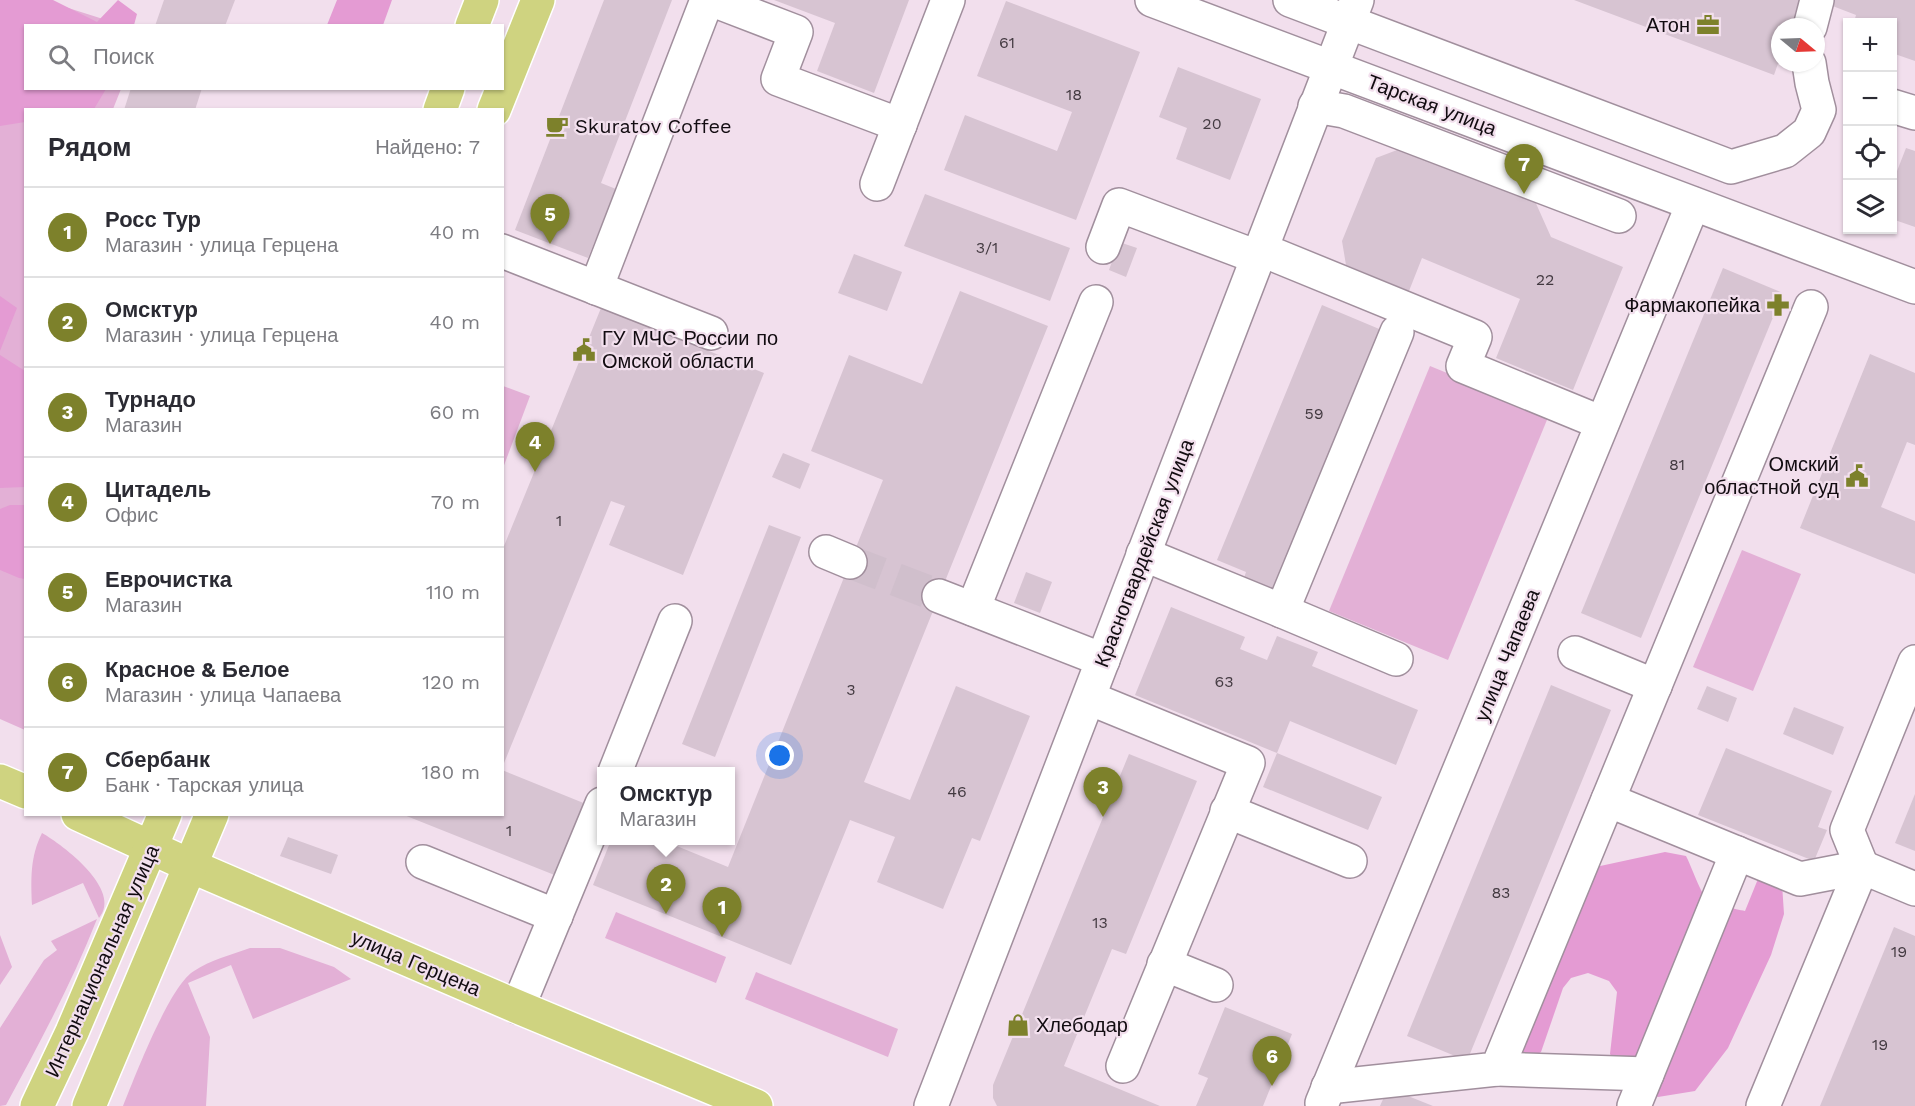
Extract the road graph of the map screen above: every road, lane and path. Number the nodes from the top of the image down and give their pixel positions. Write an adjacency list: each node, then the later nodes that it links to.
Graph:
1 (482, 0): 11 (main road)
2 (538, 0): 14 (main road)
3 (707, 0): 31 (street)
4 (713, 0): 23 (street)
5 (948, 0): 23 (street)
6 (1152, 0): 12 (street, Тарская улица)
7 (1290, 0): 9 (street)
8 (1817, 0): 10 (street)
9 (1353, 11): 12 (street, Красногвардейская улица); 21 (street)
10 (1812, 18)
11 (473, 24)
12 (1330, 67): 17 (street, Красногвардейская улица); 25 (street, Тарская улица)
13 (1810, 72): 21 (street)
14 (504, 85)
15 (447, 90): 19 (main road)
16 (502, 90): 20 (main road)
17 (1315, 106): 26 (street); 29 (street, Красногвардейская улица)
18 (1897, 107): 22 (street)
19 (441, 108)
20 (495, 108)
21 (1833, 109)
22 (1915, 113)
23 (900, 126): 24 (street)
24 (877, 183)
25 (1693, 204): 30 (street, Тарская улица); 36 (street, улица Чапаева)
26 (1619, 216)
27 (1103, 247): 29 (street)
28 (504, 252): 31 (street)
29 (1259, 253): 36 (street); 37 (street, Красногвардейская улица)
30 (1915, 287)
31 (596, 288): 35 (street)
32 (1096, 302): 39 (street)
33 (1811, 307): 46 (street)
34 (1397, 332): 40 (street)
35 (711, 333)
36 (1602, 423): 71 (street, улица Чапаева)
37 (1143, 554): 40 (street); 44 (street, Красногвардейская улица)
38 (939, 596): 39 (street)
39 (973, 609): 44 (street)
40 (1282, 612): 43 (street)
41 (675, 621): 48 (street)
42 (1575, 653): 46 (street)
43 (1396, 659)
44 (1103, 660): 47 (street, Красногвардейская улица)
45 (1915, 662): 62 (street)
46 (1655, 686): 51 (street)
47 (1089, 698): 52 (street); 75 (street, Красногвардейская улица)
48 (617, 767)
49 (0, 781): 50 (main road)
50 (24, 791)
51 (1608, 800): 58 (street); 69 (street)
52 (1227, 811): 59 (street); 65 (street)
53 (82, 816): 57 (main road, улица Герцена)
54 (164, 816): 57 (main road, Интернациональная улица)
55 (211, 816): 61 (main road)
56 (597, 816): 64 (street)
57 (152, 847): 61 (main road, улица Герцена); 72 (main road, Интернациональная улица)
58 (1737, 853): 62 (street); 70 (street)
59 (1350, 861)
60 (423, 862): 64 (street)
61 (191, 866): 67 (main road, улица Герцена); 73 (main road)
62 (1862, 867): 63 (street); 77 (street)
63 (1915, 889)
64 (556, 916): 67 (street)
65 (1164, 964): 66 (street); 68 (street)
66 (1216, 985)
67 (518, 1007): 74 (main road, улица Герцена)
68 (1123, 1065)
69 (1497, 1069): 70 (street); 71 (street)
70 (1647, 1074): 76 (street)
71 (1325, 1097)
72 (37, 1106)
73 (89, 1106)
74 (756, 1106)
75 (931, 1106)
76 (1634, 1106)
77 (1763, 1106)

